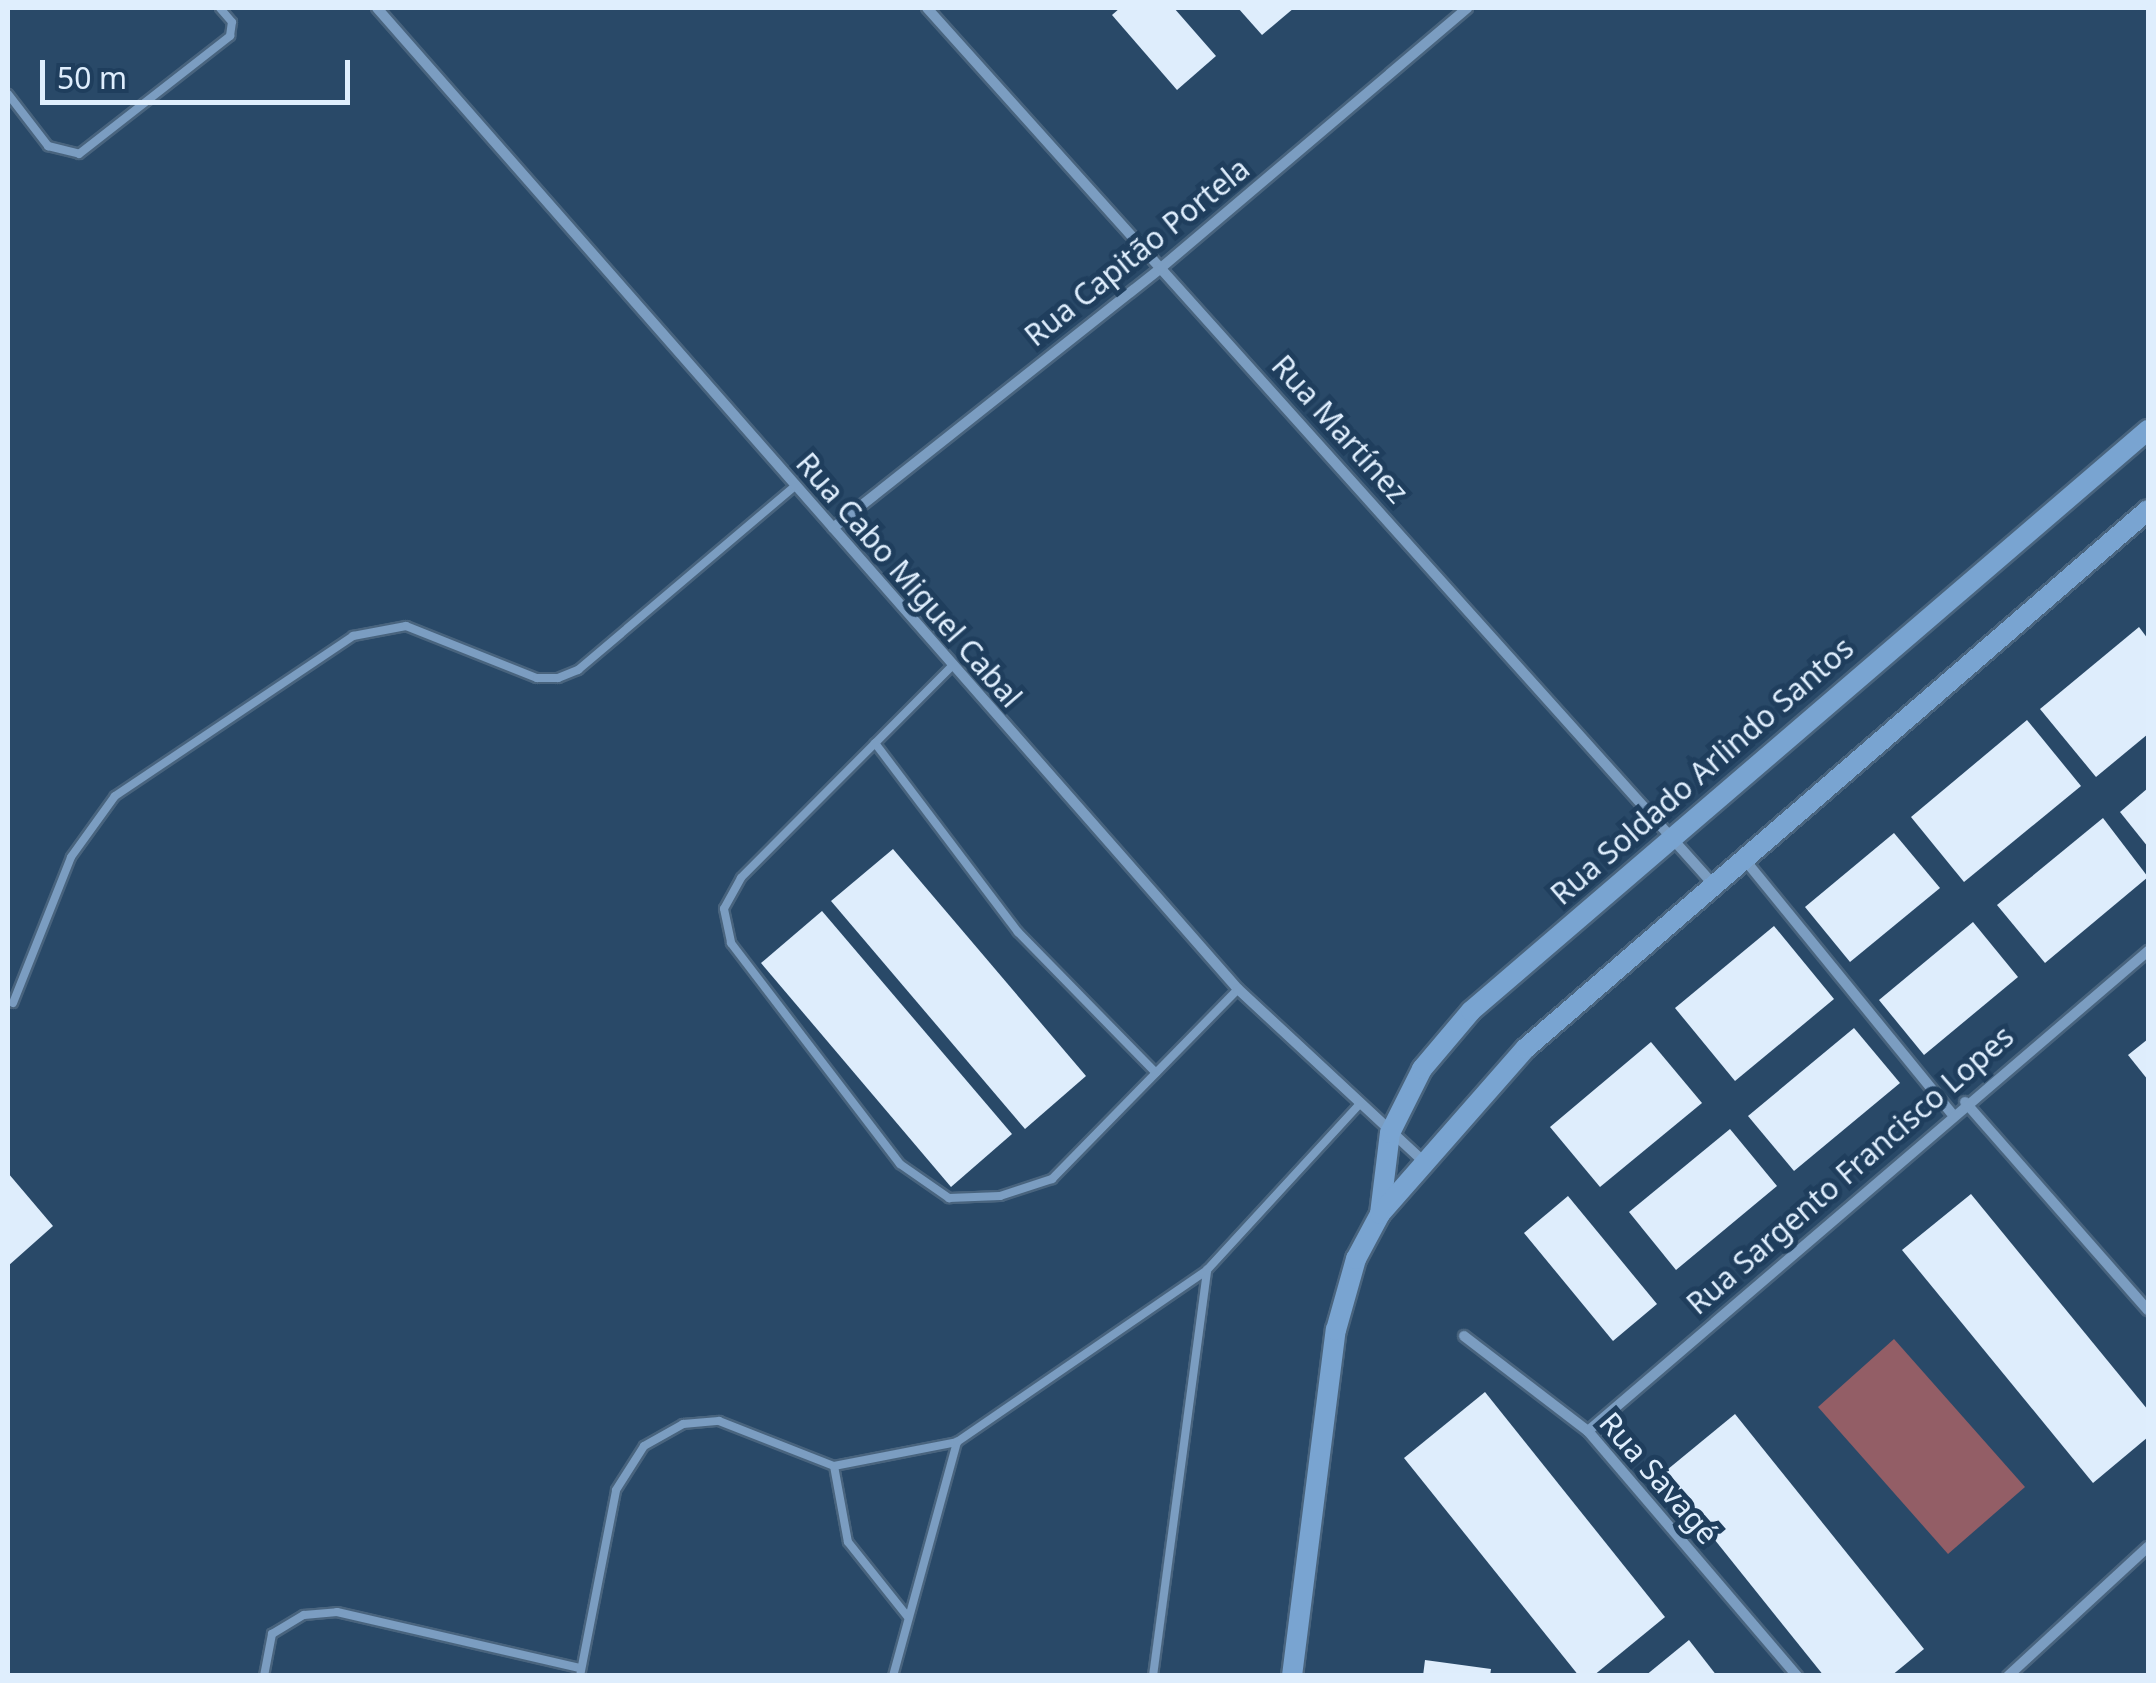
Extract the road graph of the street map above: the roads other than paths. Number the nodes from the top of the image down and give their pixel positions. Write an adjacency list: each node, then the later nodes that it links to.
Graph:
1 (220, 8): 5 (lane)
2 (377, 8): 8 (street, Rua Cabo Miguel Cabal)
3 (928, 8): 6 (street, Rua Martínez)
4 (1467, 8): 6 (street, Rua Capitão Portela)
5 (8, 94)
6 (1162, 268): 10 (street, Rua Capitão Portela); 13 (street, Rua Martínez)
7 (2148, 430): 13 (main road, Rua Soldado Arlindo Santos)
8 (794, 487): 10 (street, Rua Cabo Miguel Cabal); 18 (lane)
9 (2148, 510): 14 (main road, Rua Soldado Arlindo Santos)
10 (833, 528): 11 (street, Rua Cabo Miguel Cabal)
11 (952, 666): 12 (lane); 17 (street, Rua Cabo Miguel Cabal)
12 (875, 743): 19 (lane); 19 (lane)
13 (1670, 837): 15 (street, Rua Martínez); 23 (main road, Rua Soldado Arlindo Santos)
14 (1744, 859): 15 (main road, Rua Soldado Arlindo Santos); 22 (street)
15 (1714, 886): 24 (main road, Rua Soldado Arlindo Santos)
16 (2148, 950): 20 (street, Rua Sargento Francisco Lopes)
17 (1238, 989): 19 (lane); 21 (street, Rua Cabo Miguel Cabal)
18 (12, 1002)
19 (1156, 1072)
20 (1965, 1102): 22 (street, Rua Sargento Francisco Lopes); 27 (street)
21 (1358, 1106): 23 (street, Rua Cabo Miguel Cabal); 26 (lane)
22 (1950, 1113): 29 (street, Rua Sargento Francisco Lopes)
23 (1390, 1133): 24 (street, Rua Cabo Miguel Cabal); 25 (main road, Rua Soldado Arlindo Santos)
24 (1425, 1162): 25 (main road, Rua Soldado Arlindo Santos)
25 (1380, 1214): 38 (main road, Rua Soldado Arlindo Santos)
26 (1207, 1270): 30 (lane); 37 (lane)
27 (2148, 1310)
28 (1464, 1336): 29 (street, Rua Savagé)
29 (1588, 1431): 39 (street, Rua Savagé)
30 (958, 1442): 31 (lane); 33 (lane)
31 (834, 1466): 33 (lane); 34 (lane)
32 (2148, 1547): 40 (street)
33 (907, 1616): 36 (lane)
34 (580, 1672): 35 (lane)
35 (264, 1676)
36 (892, 1676)
37 (1152, 1676)
38 (1292, 1676)
39 (1797, 1676)
40 (2008, 1676)

